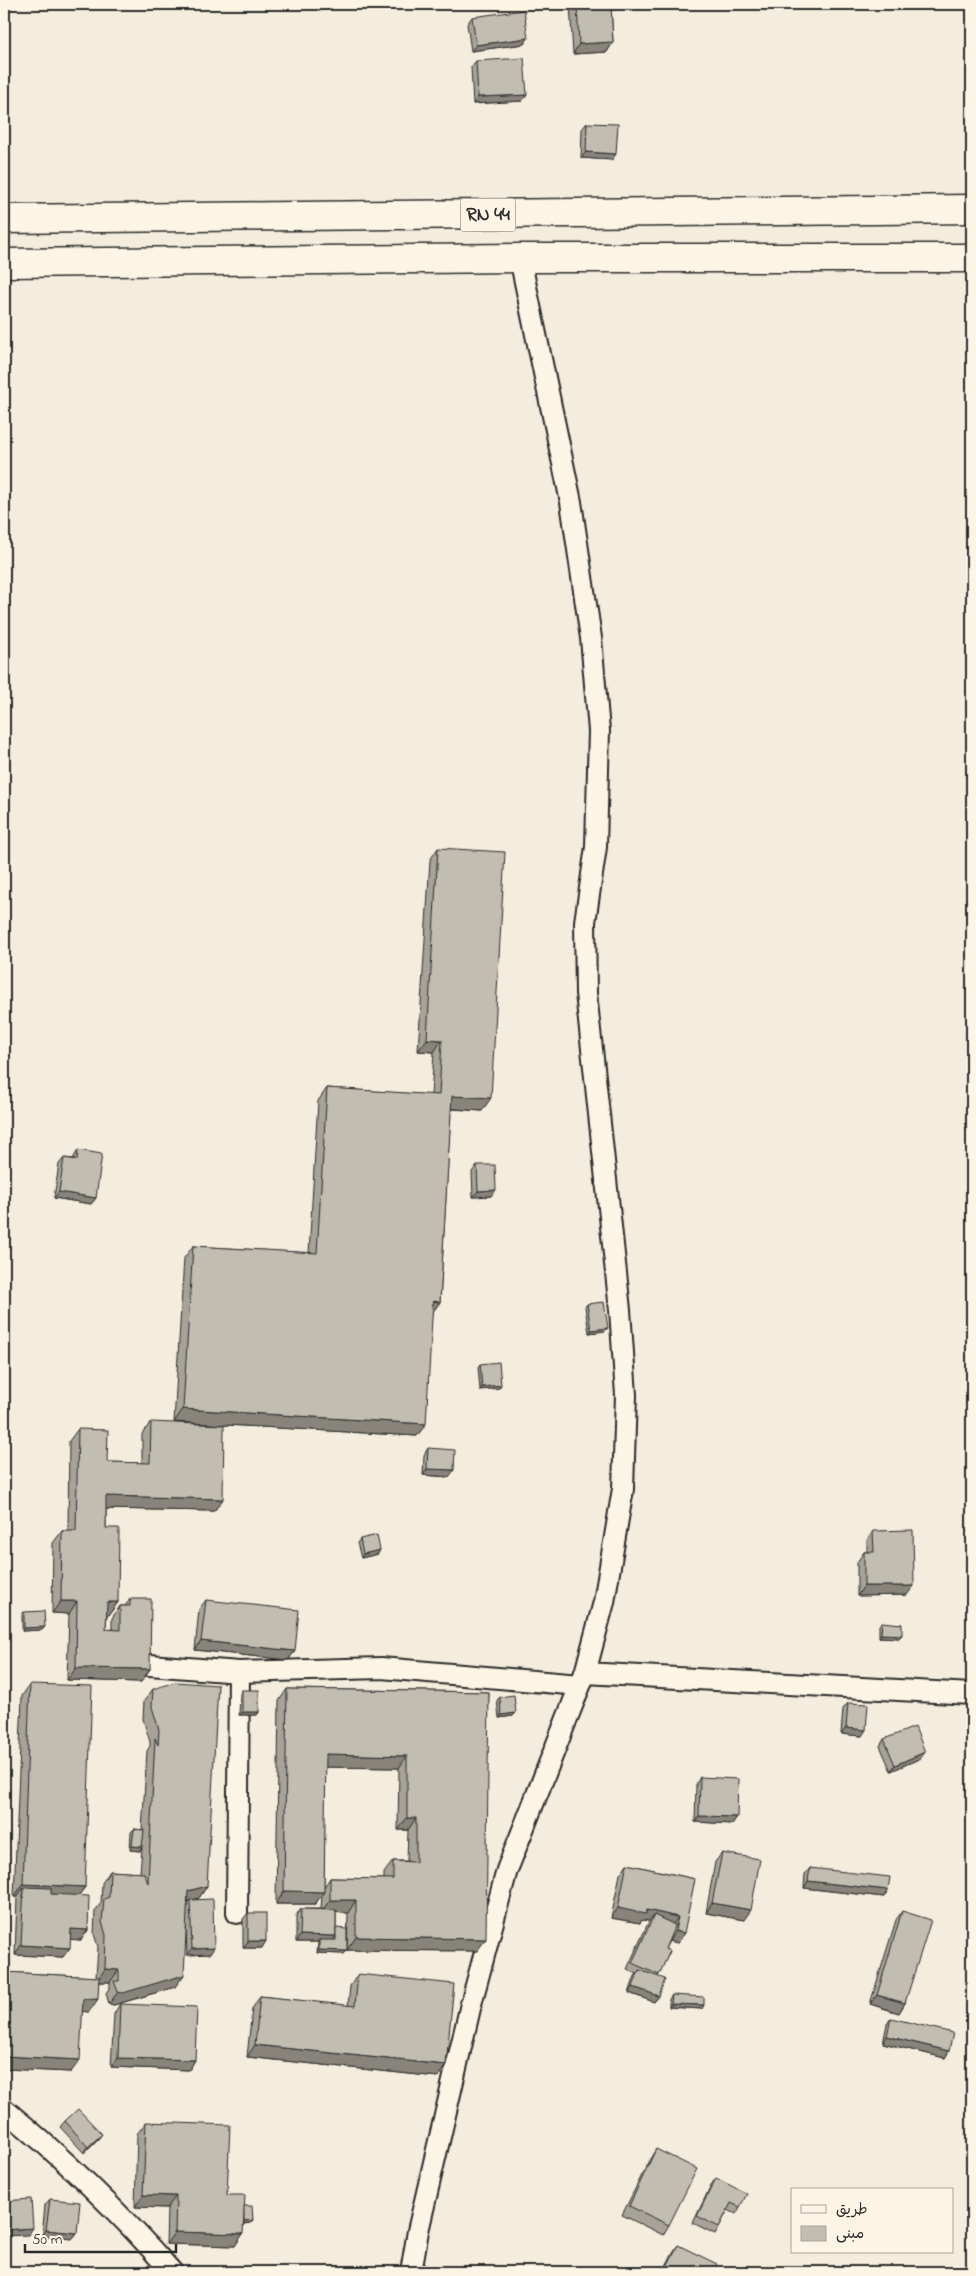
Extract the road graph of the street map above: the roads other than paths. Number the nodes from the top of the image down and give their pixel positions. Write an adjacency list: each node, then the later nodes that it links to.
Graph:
1 (972, 209): 2 (highway, RN 44)
2 (4, 219)
3 (520, 258): 4 (highway, RN 44); 5 (highway, RN 44); 8 (street)
4 (972, 258)
5 (4, 263)
6 (106, 1662): 7 (street)
7 (239, 1672): 8 (street); 10 (street)
8 (583, 1679): 9 (street); 13 (street)
9 (972, 1694)
10 (237, 1913)
11 (4, 2109): 12 (street)
12 (172, 2272)
13 (411, 2272)

